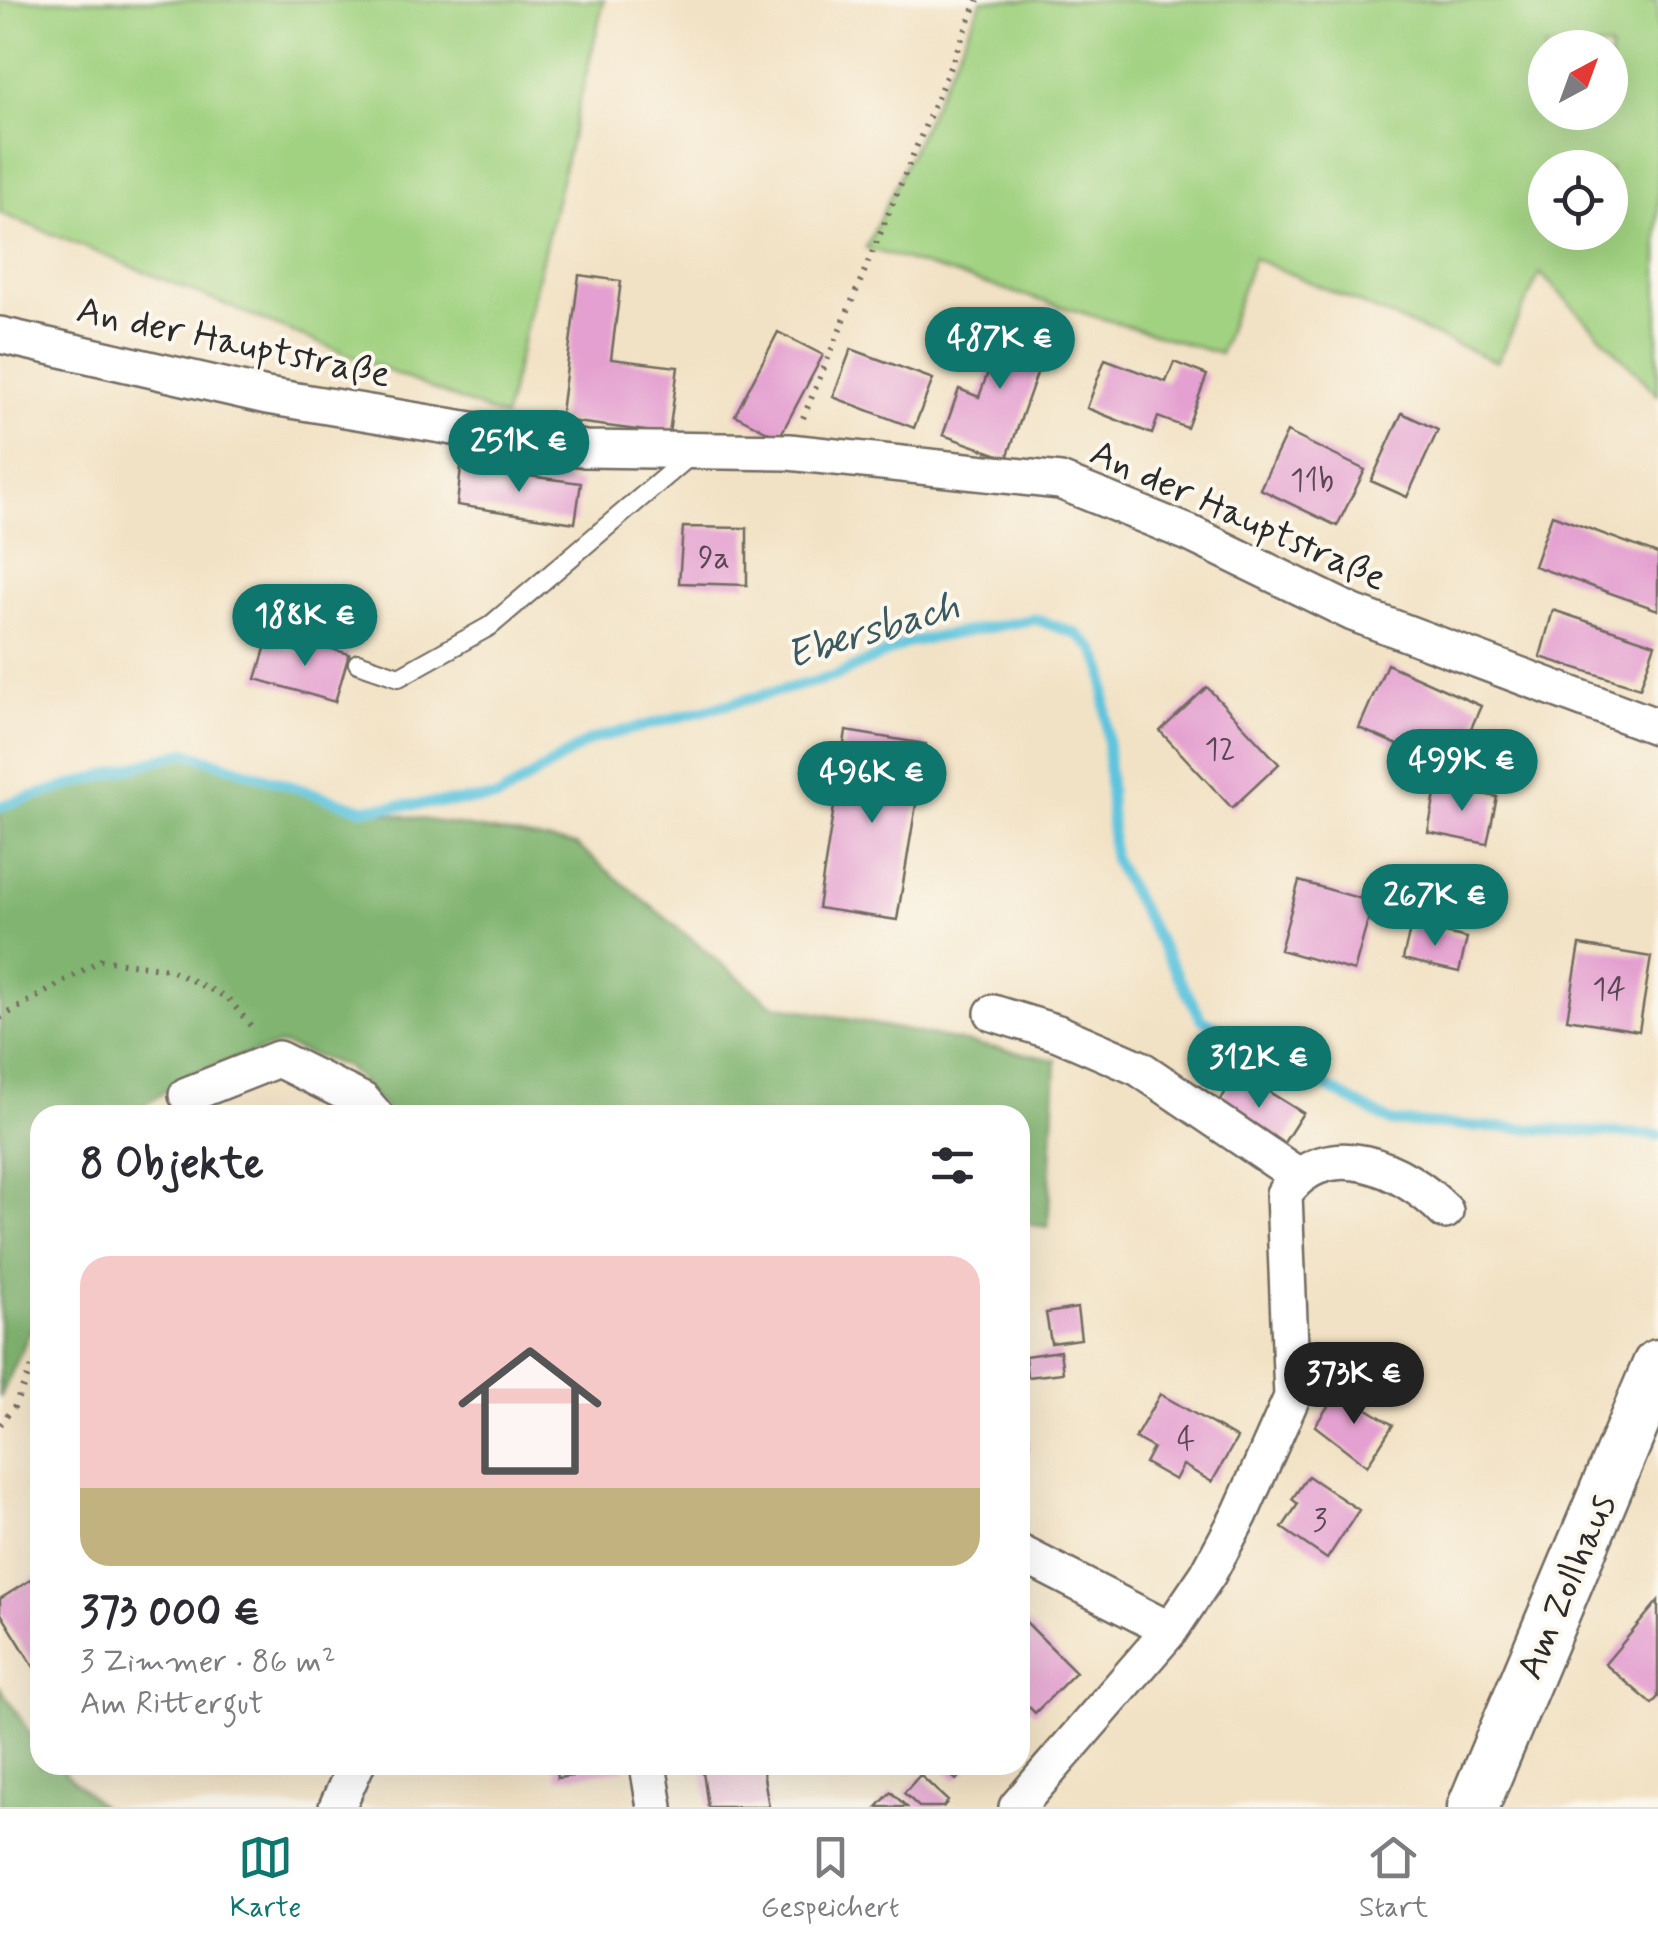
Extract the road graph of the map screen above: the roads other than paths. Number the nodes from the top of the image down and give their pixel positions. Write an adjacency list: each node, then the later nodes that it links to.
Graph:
1 (0, 335): 2 (street, An der Hauptstraße)
2 (696, 451): 3 (lane); 4 (street, An der Hauptstraße)
3 (358, 663)
4 (1658, 727)
5 (993, 1013): 8 (street)
6 (187, 1095): 7 (street)
7 (365, 1105)
8 (1297, 1175): 9 (street); 12 (street)
9 (1445, 1211)
10 (1658, 1365): 18 (main road, Am Zollhaus)
11 (1030, 1558): 12 (street)
12 (1170, 1630): 17 (street)
13 (351, 1775): 15 (street)
14 (650, 1775): 16 (street)
15 (337, 1807)
16 (655, 1807)
17 (1017, 1807)
18 (1473, 1807)

